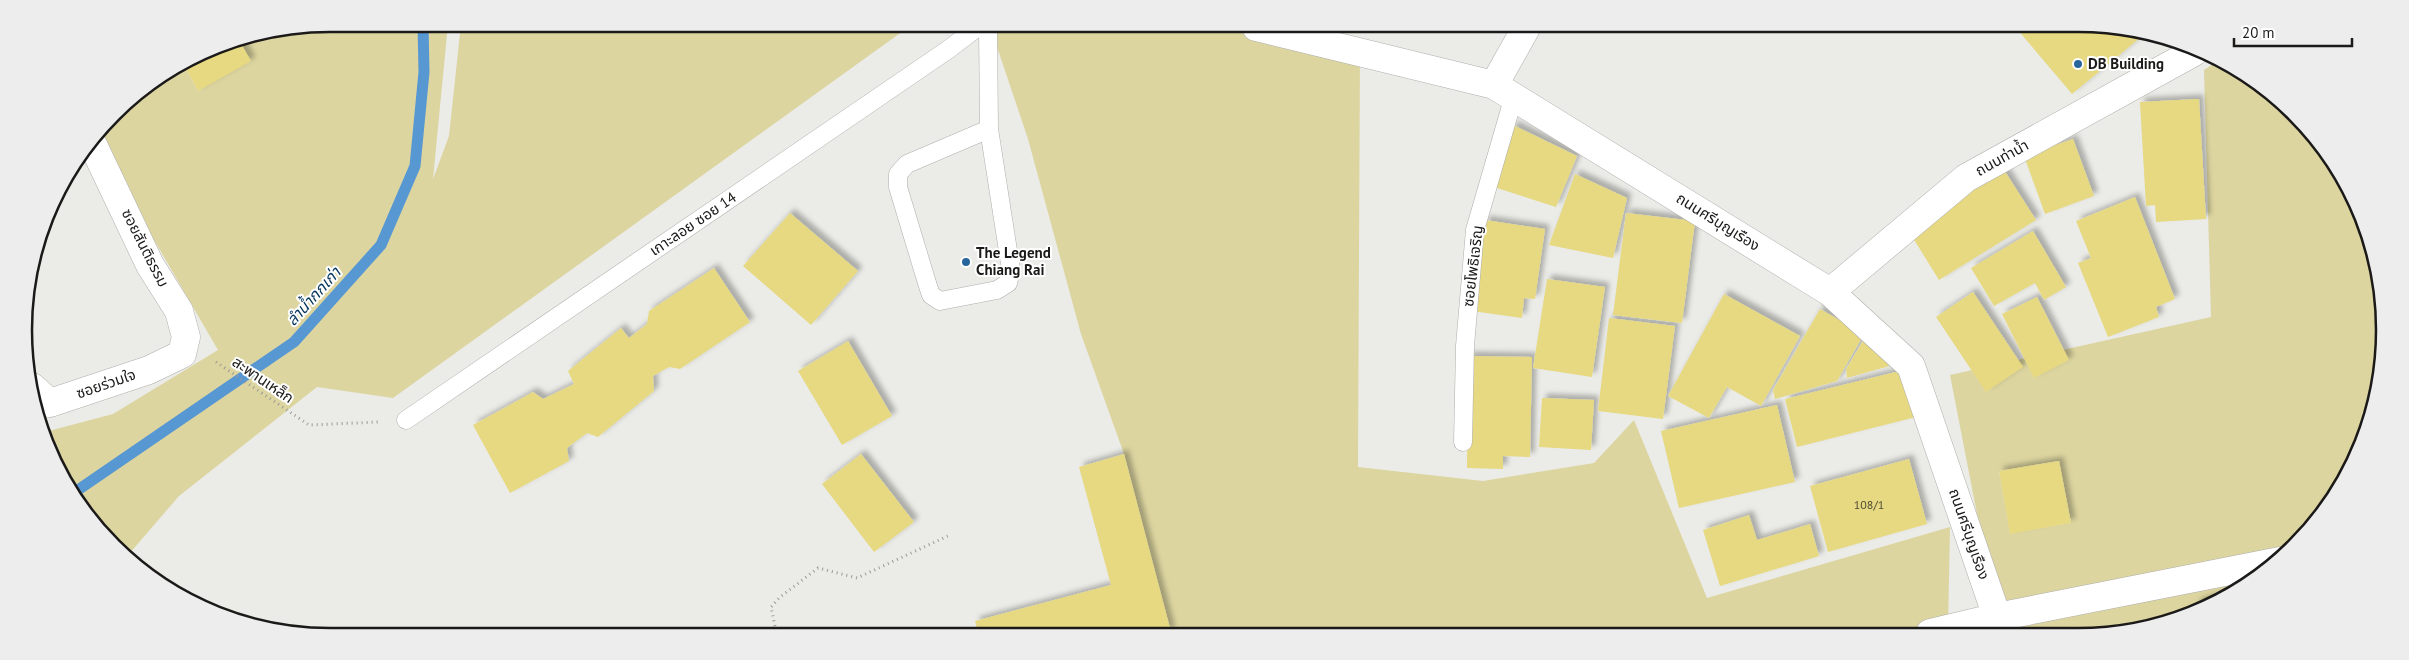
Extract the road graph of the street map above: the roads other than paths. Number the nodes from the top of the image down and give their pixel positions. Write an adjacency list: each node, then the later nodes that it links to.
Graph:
1 (971, 32): 12 (lane, เกาะลอย ซอย 14)
2 (988, 32): 7 (lane)
3 (1276, 32): 6 (street, ถนนศรีบุญเรือง)
4 (1525, 32): 6 (street)
5 (2190, 54): 9 (street, ถนนท่าน้ำ)
6 (1504, 90): 9 (street, ถนนศรีบุญเรือง); 13 (lane, ซอยโพธิเจริญ)
7 (989, 128): 7 (lane)
8 (95, 148): 10 (street, ซอยสันติธรรม)
9 (1830, 292): 15 (street, ถนนศรีบุญเรือง)
10 (182, 354): 11 (street, ซอยร่วมใจ)
11 (40, 394)
12 (406, 420)
13 (1463, 442)
14 (2262, 565): 15 (street)
15 (1997, 617): 16 (street)
16 (1951, 628)

